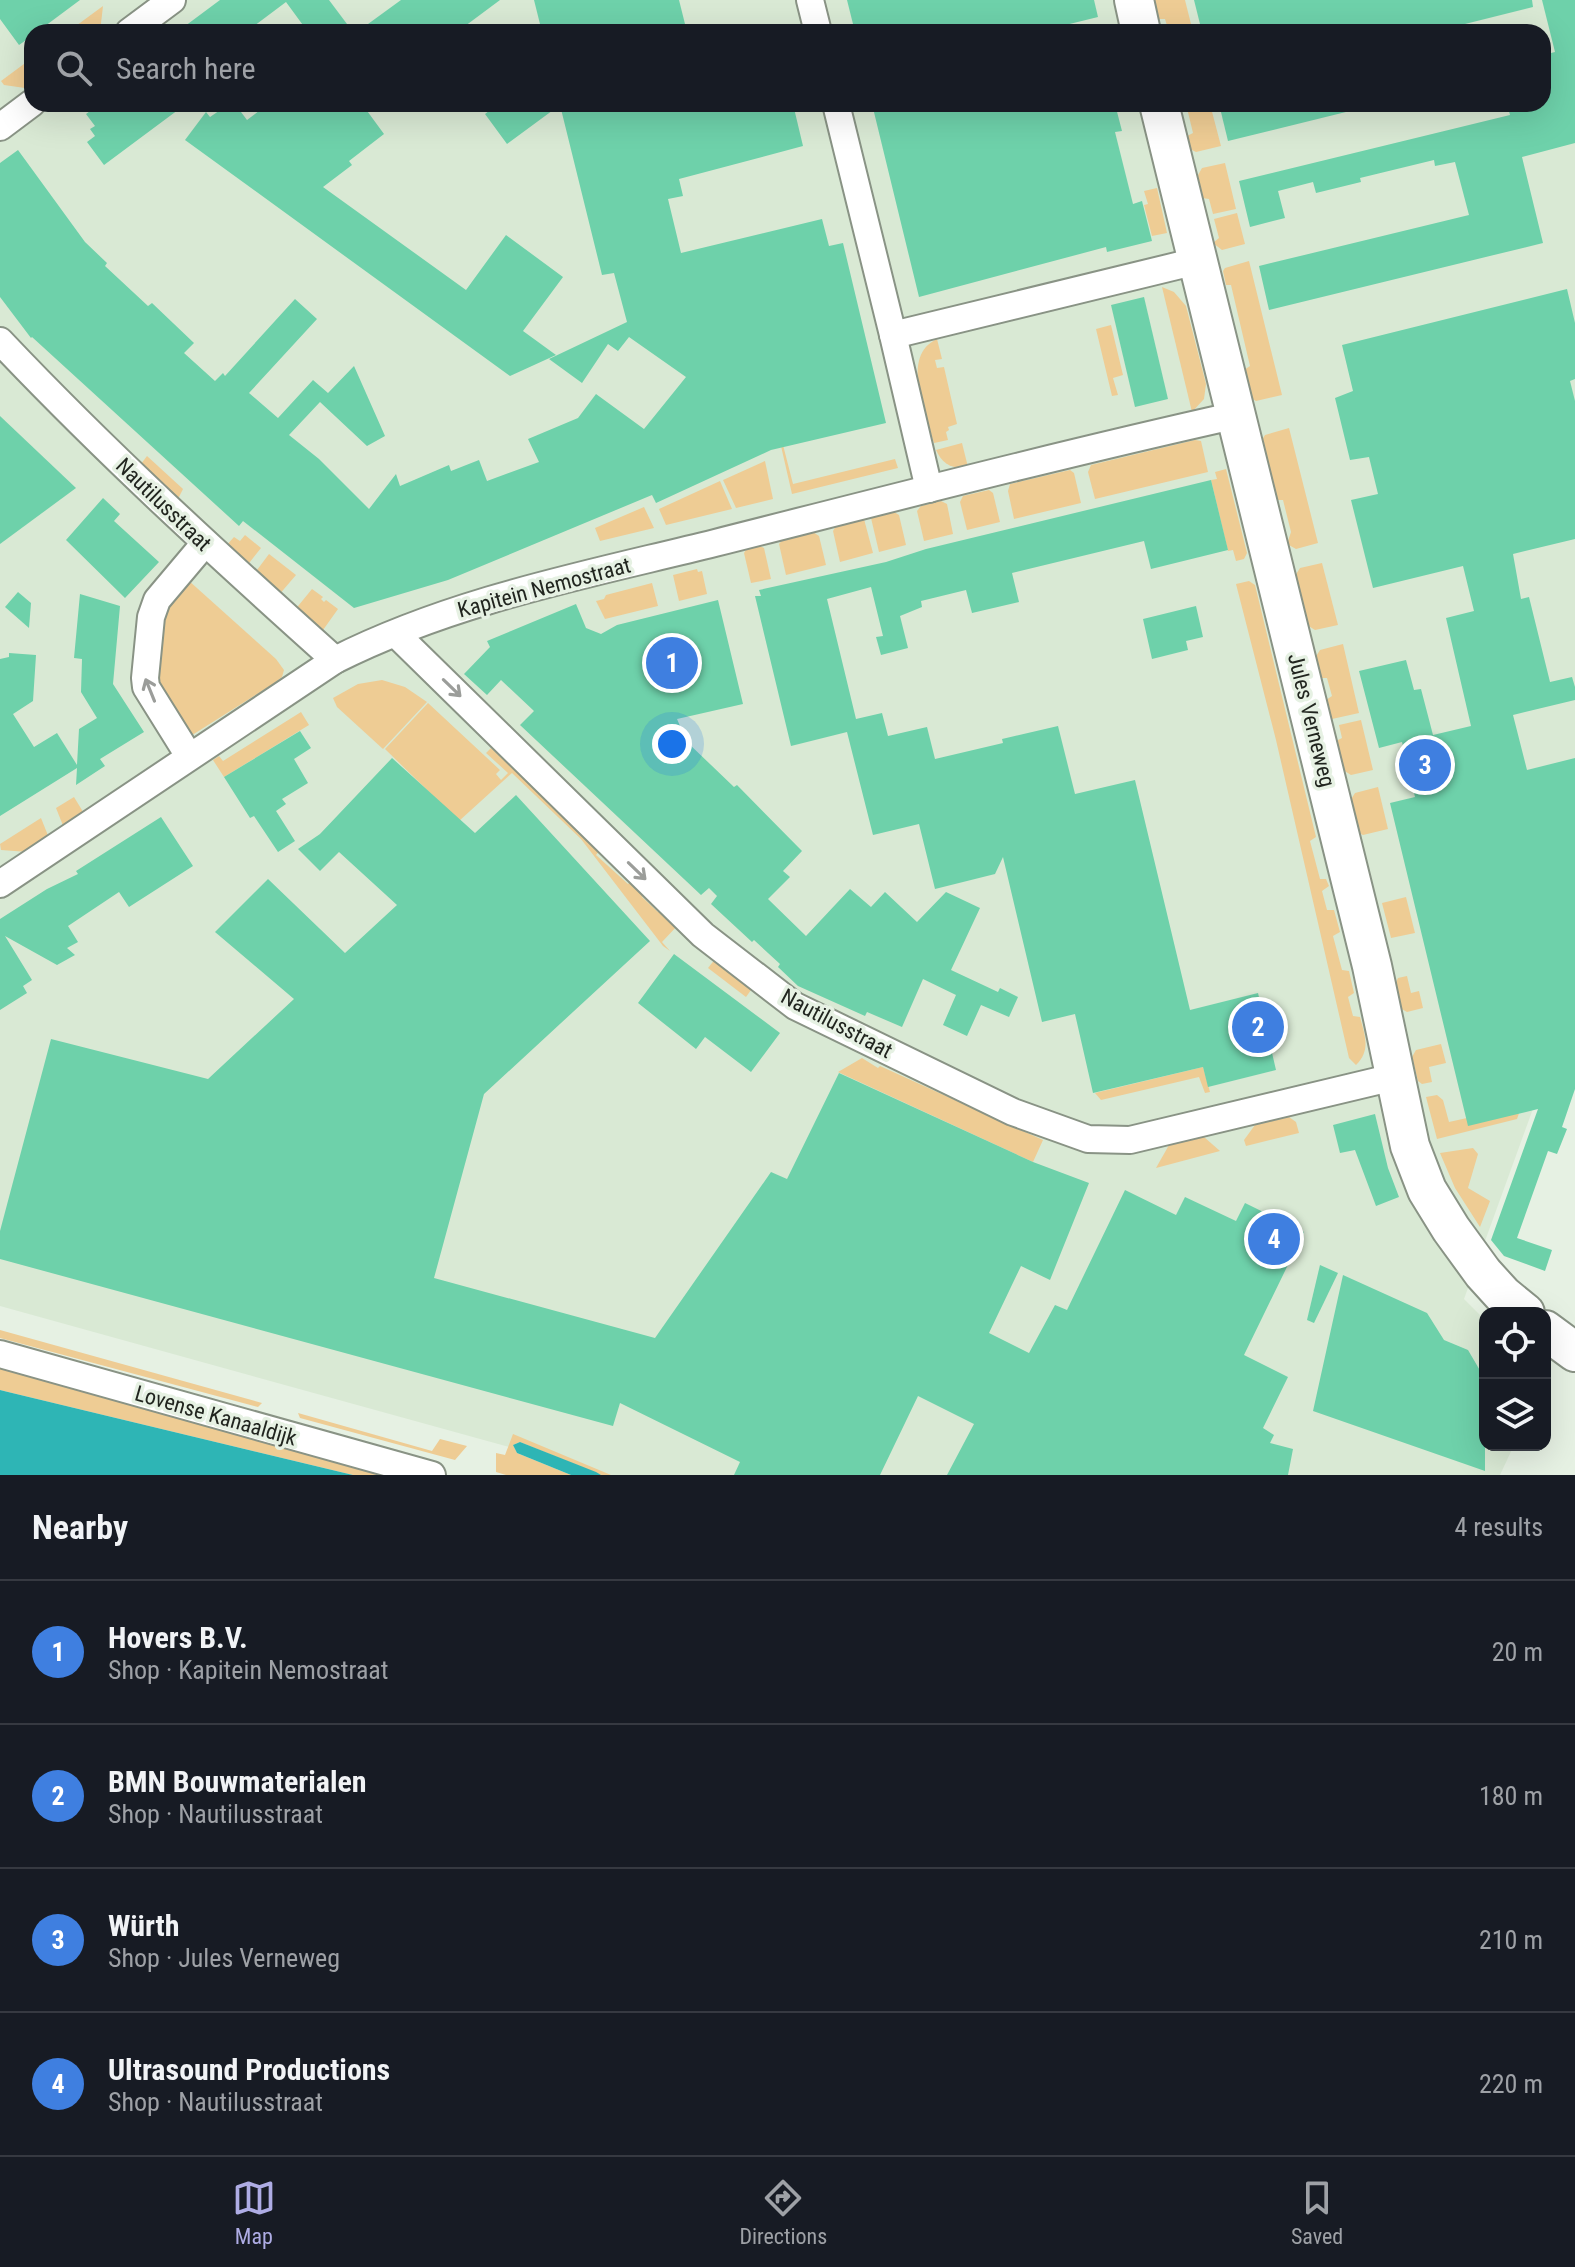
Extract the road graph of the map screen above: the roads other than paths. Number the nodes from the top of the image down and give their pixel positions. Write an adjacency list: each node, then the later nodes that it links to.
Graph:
1 (172, 0): 4 (street)
2 (810, 0): 5 (street)
3 (1134, 0): 6 (street)
4 (140, 24)
5 (816, 24)
6 (1139, 24)
7 (24, 109): 10 (street)
8 (838, 112): 12 (street)
9 (1161, 112): 11 (street, Jules Verneweg)
10 (0, 127)
11 (1197, 261): 12 (street); 14 (street, Jules Verneweg)
12 (893, 335): 15 (street)
13 (0, 341): 16 (street, Nautilusstraat)
14 (1237, 415): 15 (street, Kapitein Nemostraat); 21 (street, Jules Verneweg)
15 (929, 489): 17 (street, Kapitein Nemostraat)
16 (205, 543): 18 (street, Nautilusstraat); 19 (street, one-way to 16)
17 (396, 634): 18 (street, Kapitein Nemostraat); 21 (street, Nautilusstraat, one-way to 21)
18 (335, 660): 19 (street, Kapitein Nemostraat)
19 (189, 756): 20 (street, Kapitein Nemostraat)
20 (0, 884)
21 (1394, 1077): 22 (street, Jules Verneweg)
22 (1521, 1307)
23 (1551, 1321): 24 (street, Jules Verneweg)
24 (1575, 1328)
25 (1551, 1331): 26 (street, Jules Verneweg)
26 (1575, 1352)
27 (0, 1354): 28 (street, Lovense Kanaaldijk)
28 (432, 1475)

